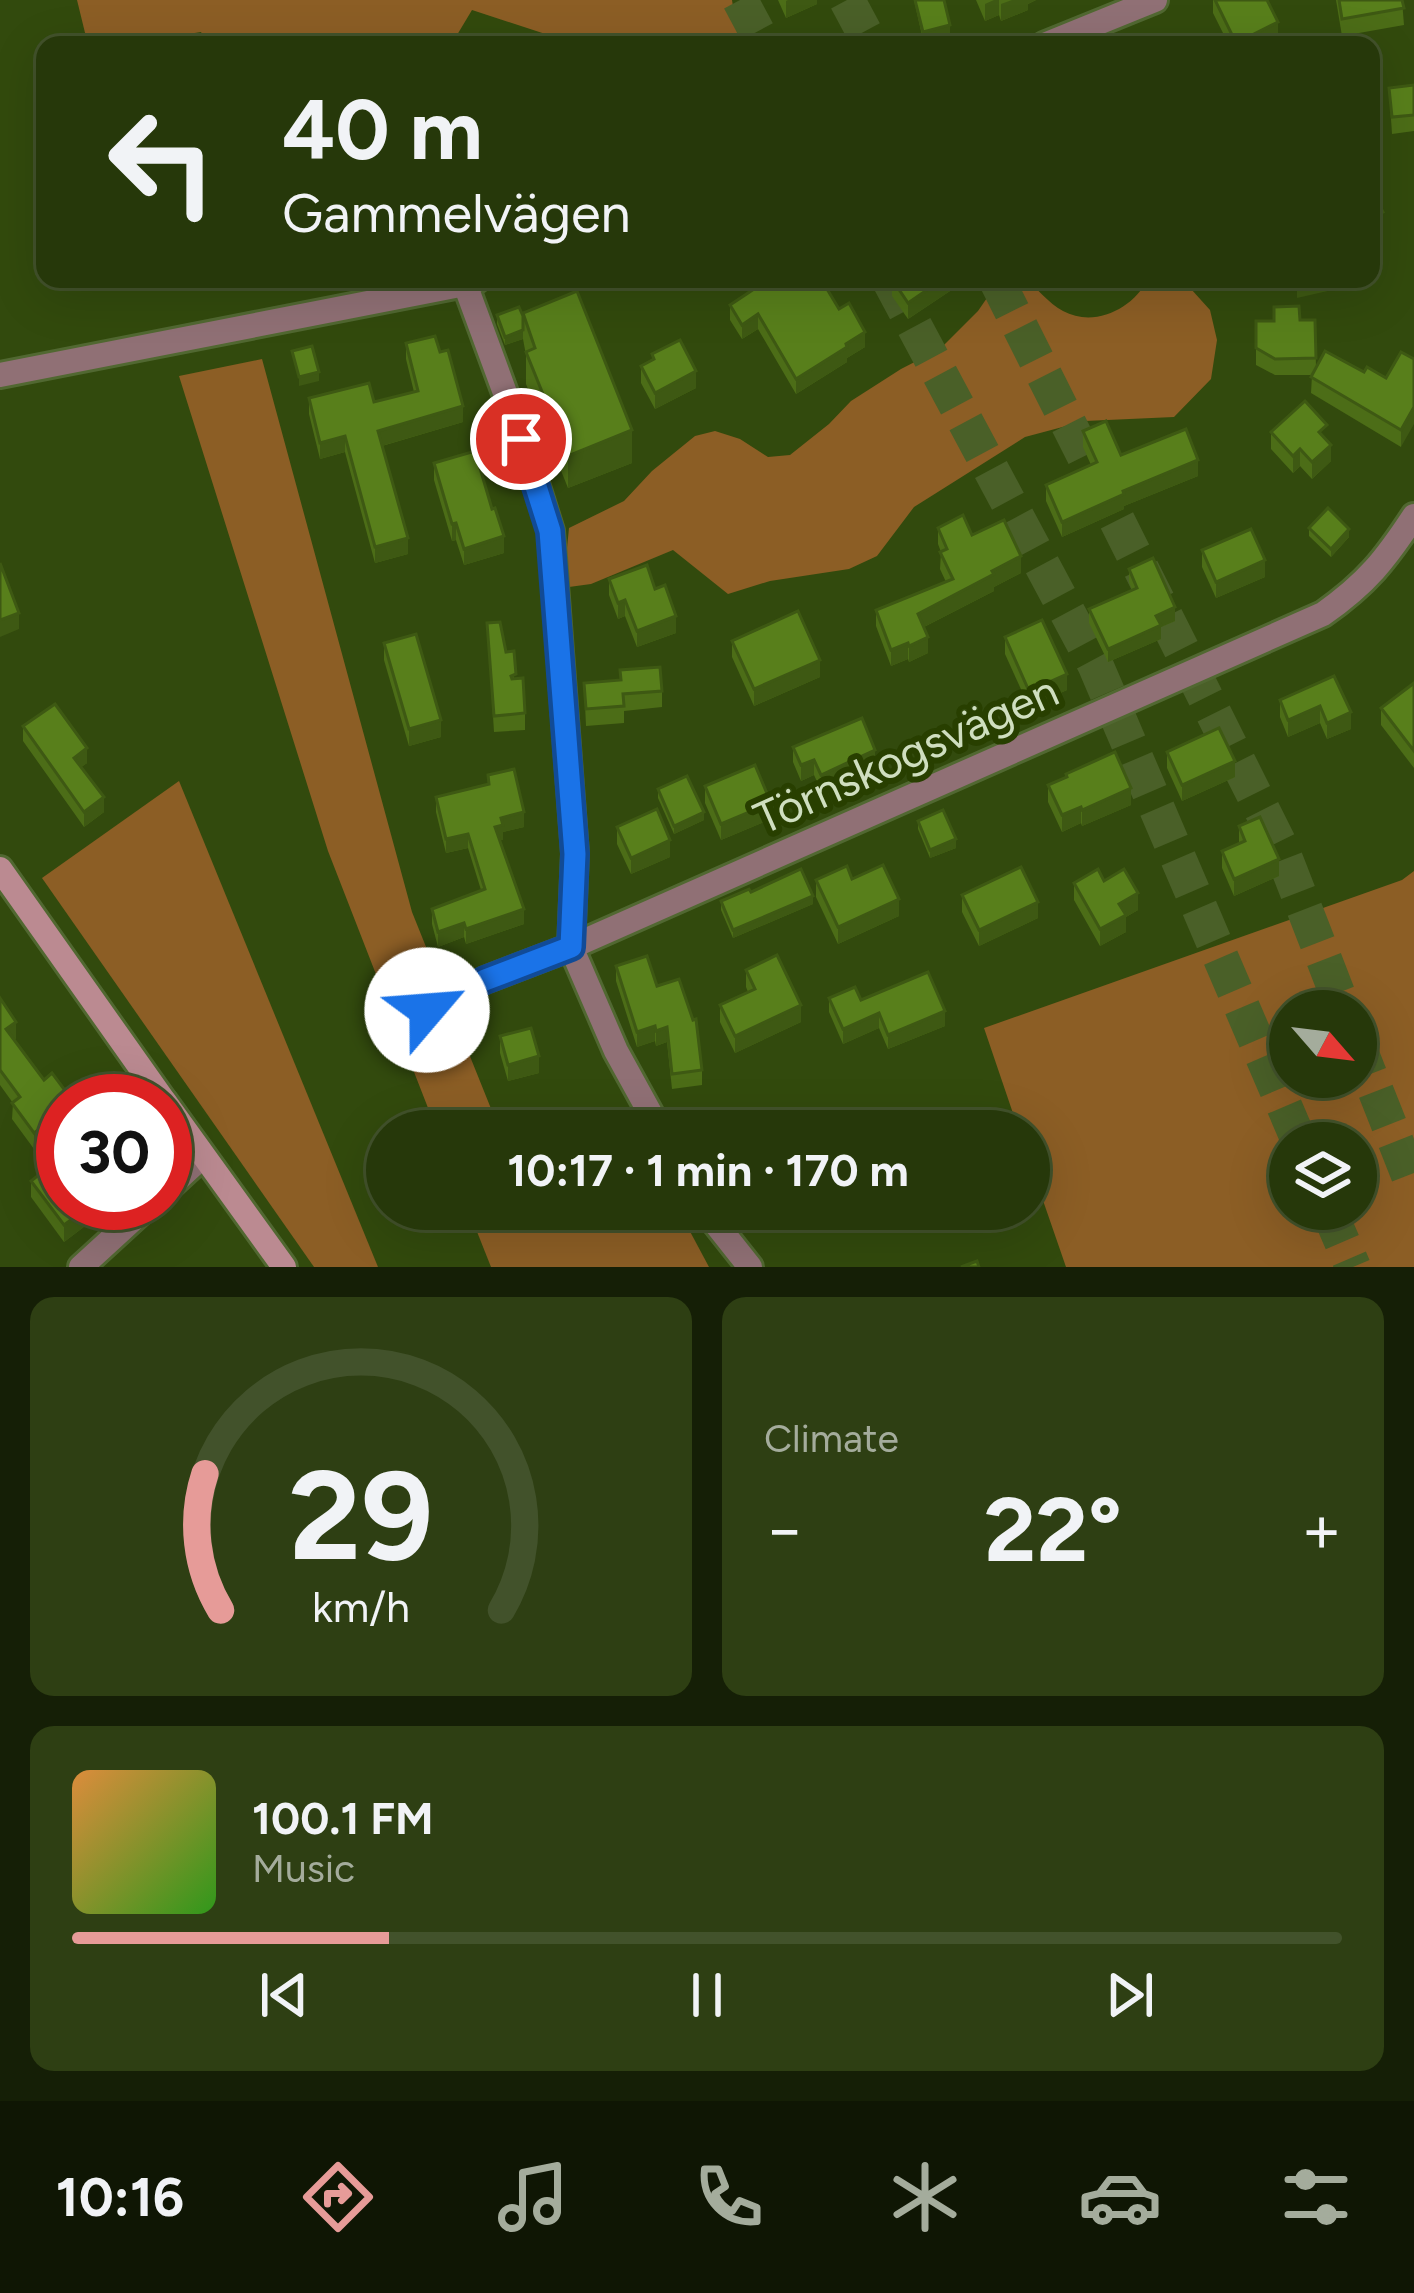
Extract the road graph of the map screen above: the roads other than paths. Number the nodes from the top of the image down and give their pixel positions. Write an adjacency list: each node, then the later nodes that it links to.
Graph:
1 (1155, 0): 2 (street)
2 (1067, 36)
3 (442, 288): 5 (street)
4 (474, 288): 8 (street)
5 (0, 375)
6 (1414, 516): 8 (street, Törnskogsvägen)
7 (0, 869): 10 (street)
8 (571, 947): 9 (street, Törnskogsvägen); 11 (street)
9 (398, 1024)
10 (145, 1074)
11 (648, 1110)
12 (192, 1140): 13 (street)
13 (203, 1156): 14 (street); 18 (street)
14 (192, 1166)
15 (122, 1230): 17 (street)
16 (721, 1230): 19 (street)
17 (81, 1267)
18 (284, 1267)
19 (750, 1267)

